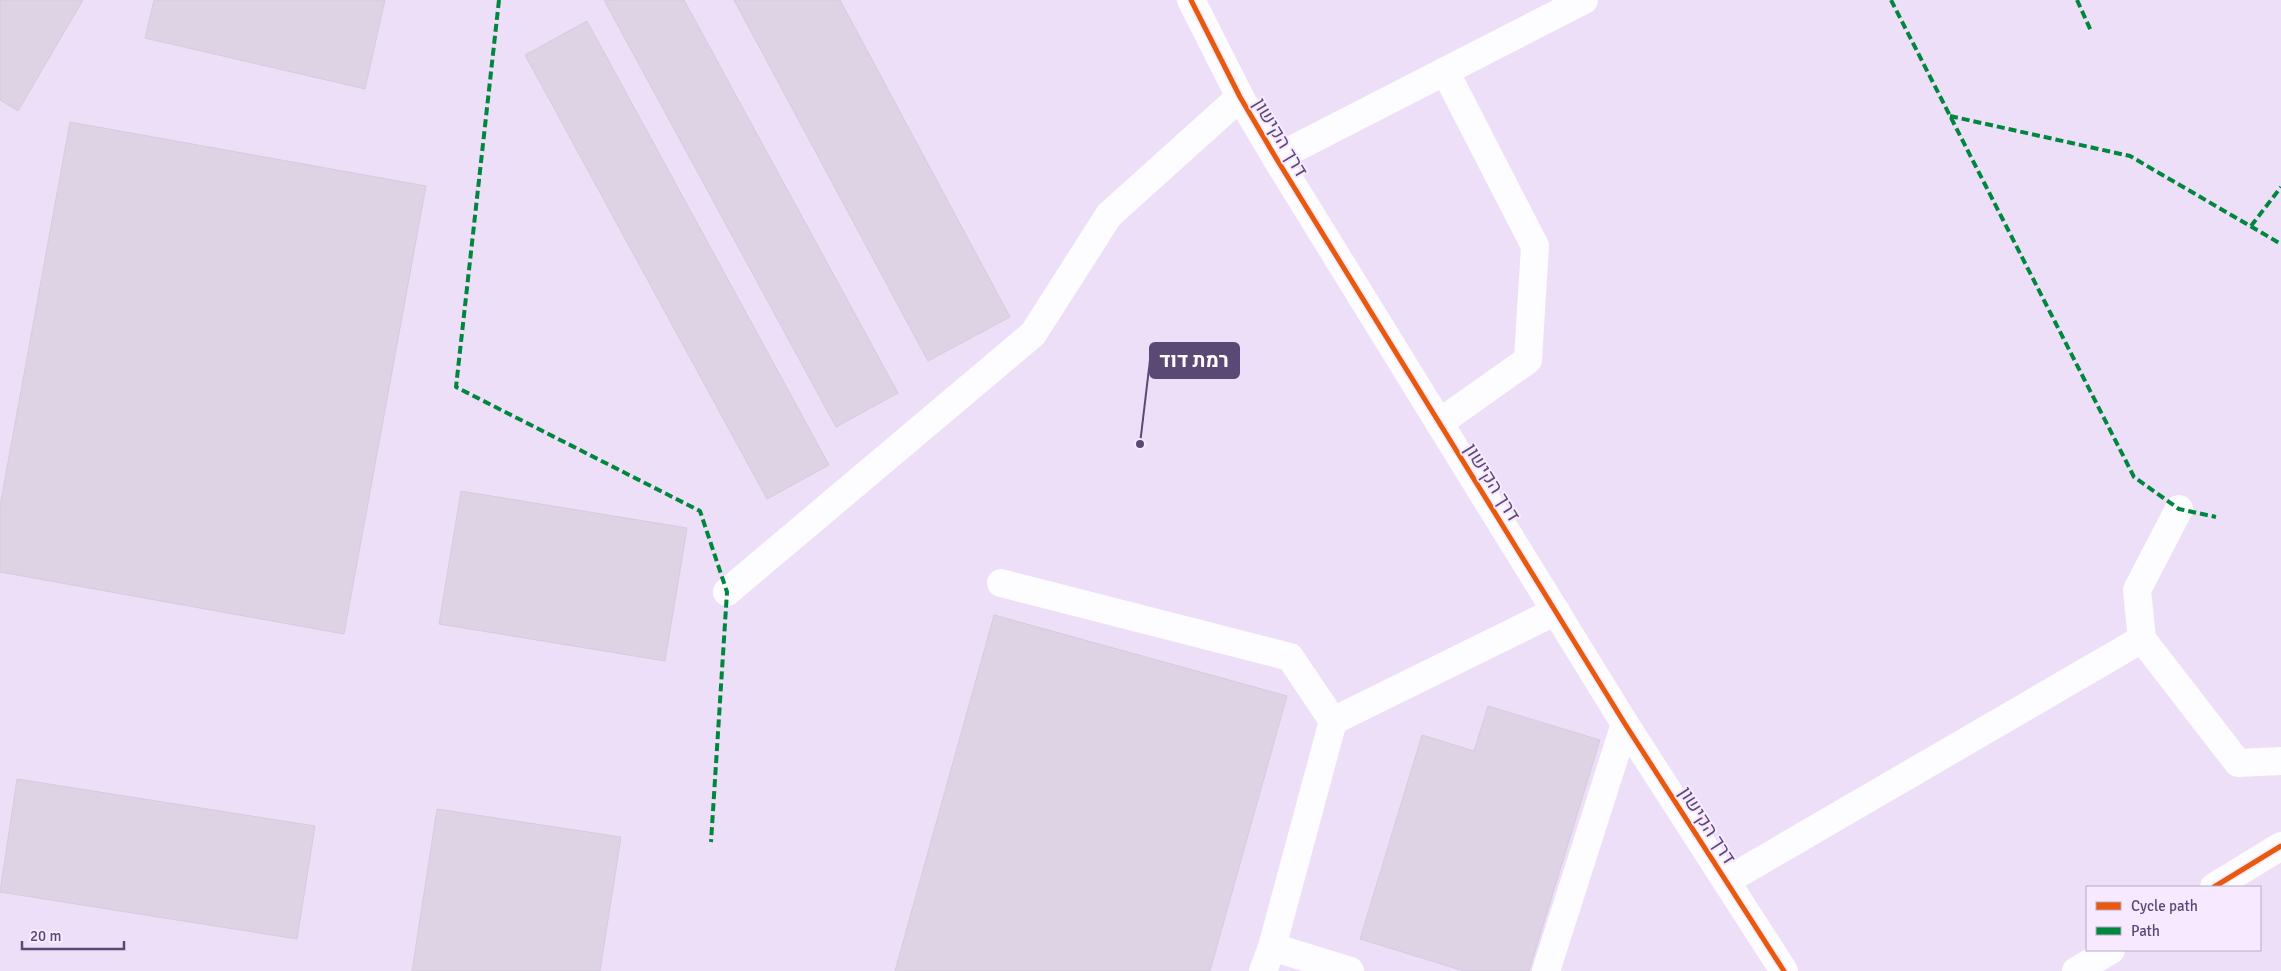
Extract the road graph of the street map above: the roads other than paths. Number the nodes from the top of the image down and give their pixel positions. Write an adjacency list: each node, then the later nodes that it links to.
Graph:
1 (1191, 0): 4 (street, דרך הקישון)
2 (1584, 0): 3 (street)
3 (1445, 71): 5 (street); 6 (street)
4 (1240, 97): 5 (street, דרך הקישון); 9 (street)
5 (1276, 158): 6 (street, דרך הקישון)
6 (1439, 423): 10 (street, דרך הקישון)
7 (2179, 509): 11 (street)
8 (1001, 582): 12 (street)
9 (727, 592)
10 (1556, 611): 12 (street); 13 (street, דרך הקישון)
11 (2142, 639): 14 (street); 17 (street)
12 (1334, 721): 20 (street)
13 (1626, 724): 17 (street, דרך הקישון); 22 (street)
14 (2281, 761)
15 (2281, 846): 16 (street)
16 (2269, 860): 18 (street)
17 (1726, 881): 23 (street, דרך הקישון)
18 (2216, 886)
19 (2109, 951): 24 (street)
20 (1267, 959): 21 (street)
21 (1350, 971)
22 (1546, 971)
23 (1784, 971)
24 (2076, 971)

